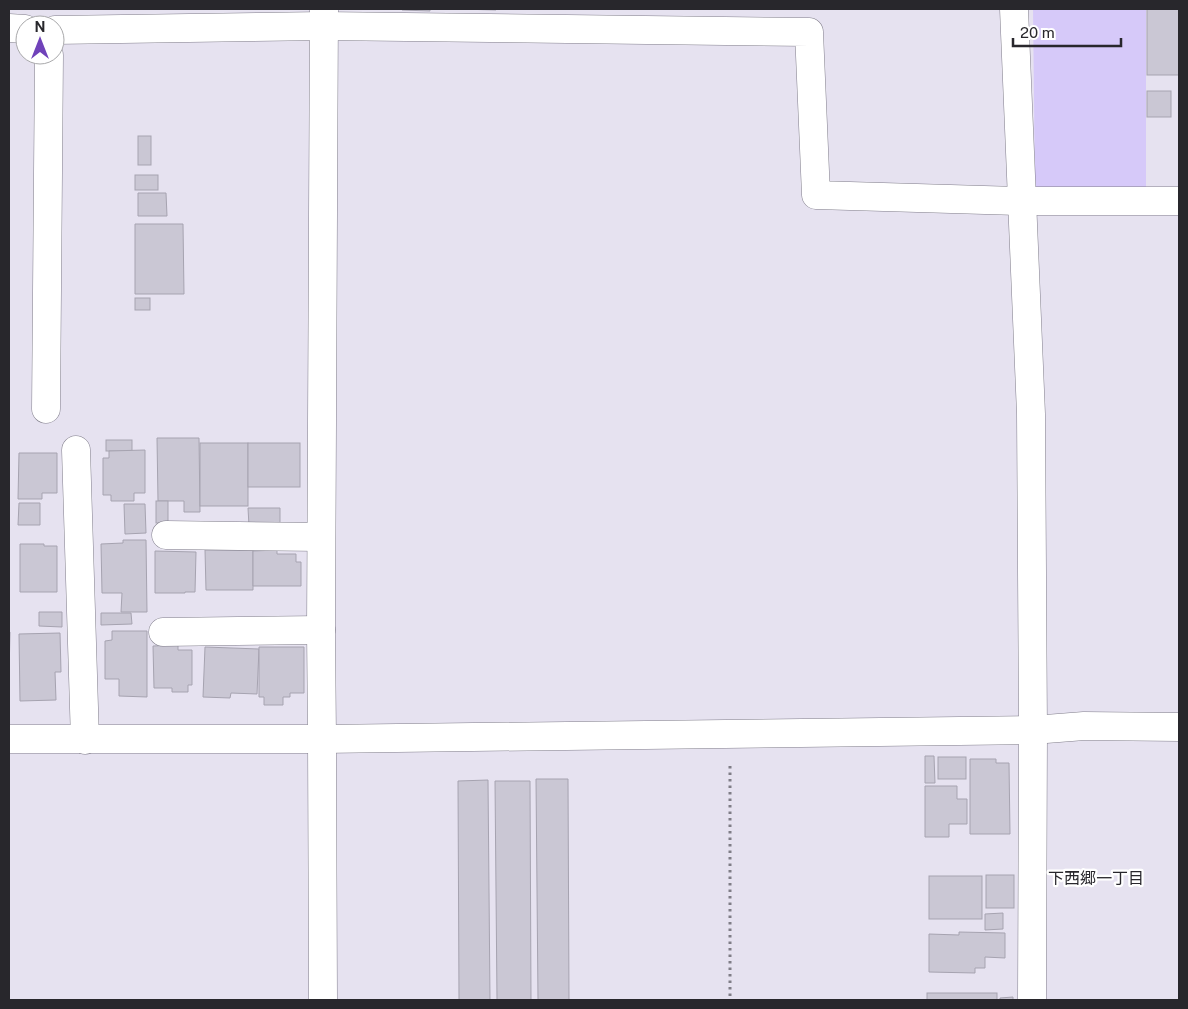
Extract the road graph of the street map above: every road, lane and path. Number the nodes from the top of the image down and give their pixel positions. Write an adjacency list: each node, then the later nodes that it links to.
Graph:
1 (1014, 9): 5 (street)
2 (324, 18): 3 (street); 5 (street); 10 (street)
3 (65, 30)
4 (49, 65): 7 (street)
5 (1022, 201): 6 (street); 14 (street)
6 (1179, 201)
7 (46, 408)
8 (76, 450): 18 (street)
9 (166, 535): 10 (street)
10 (322, 536): 11 (street)
11 (321, 630): 12 (street); 17 (street)
12 (163, 632)
13 (1179, 726): 14 (street)
14 (1033, 730): 15 (street); 21 (street)
15 (730, 734): 17 (street); 20 (path)
16 (9, 739): 18 (street)
17 (322, 739): 18 (street); 19 (street)
18 (85, 740)
19 (323, 1000)
20 (730, 1000)
21 (1032, 1000)

